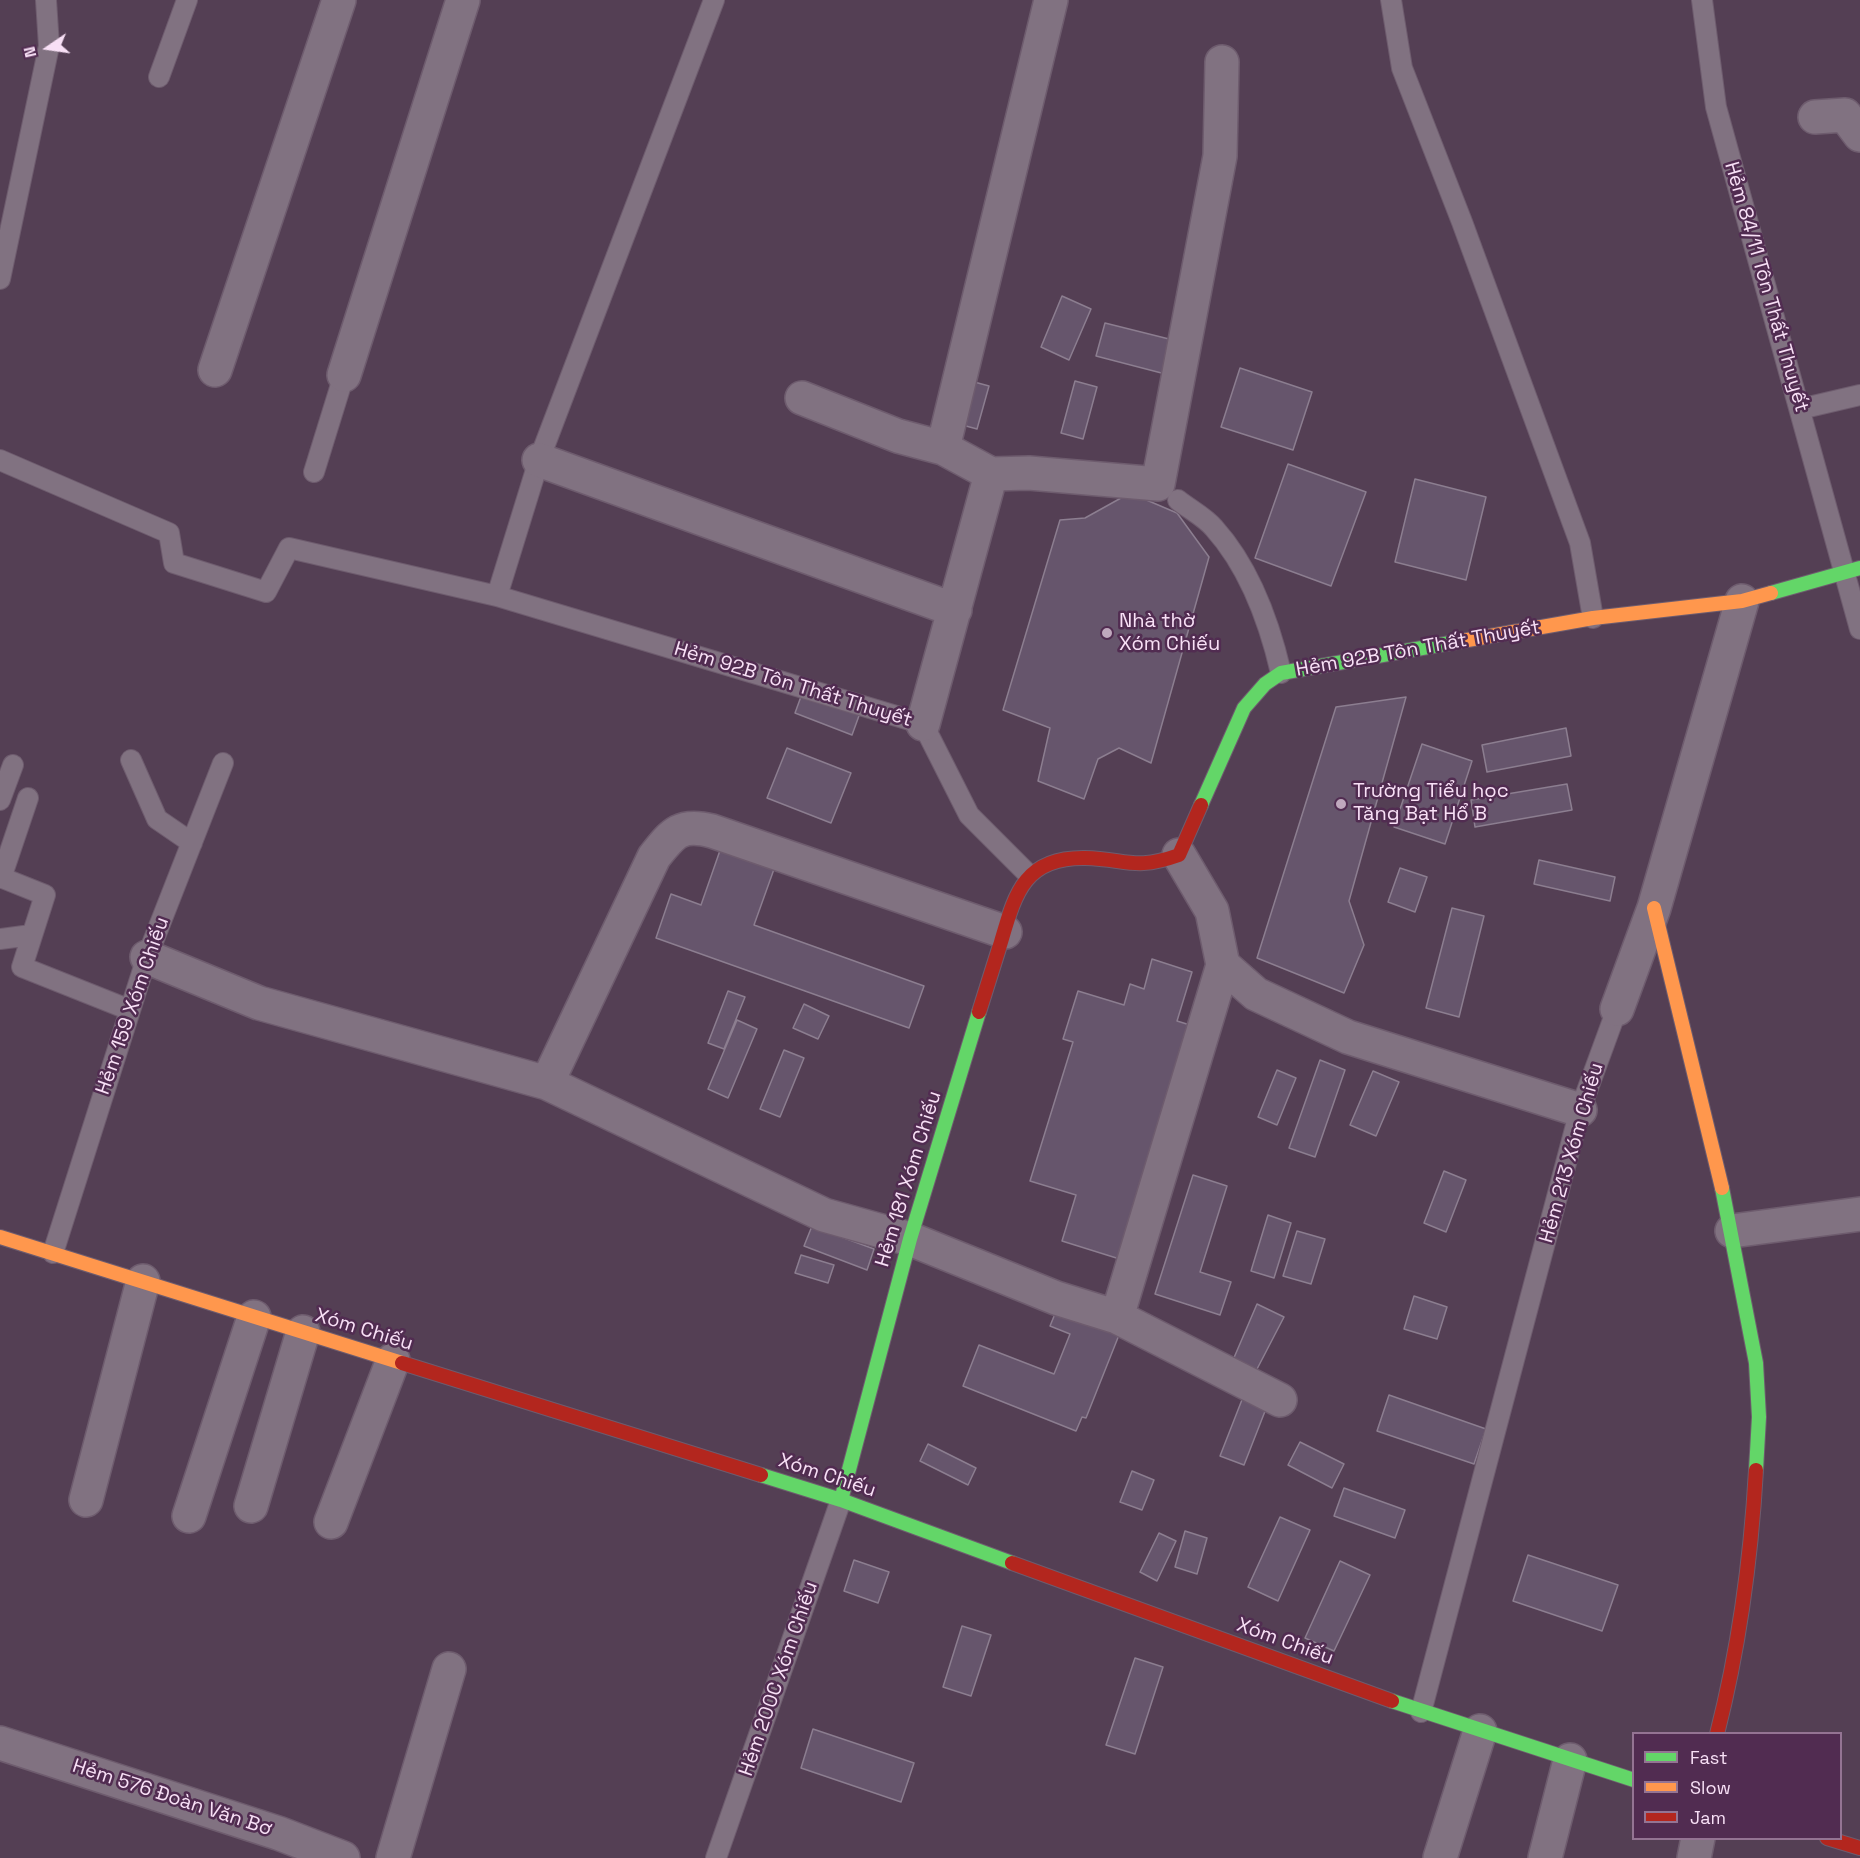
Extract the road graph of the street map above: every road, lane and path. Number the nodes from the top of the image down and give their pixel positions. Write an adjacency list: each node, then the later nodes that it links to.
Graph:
1 (46, 0): 13 (lane)
2 (188, 0): 10 (lane)
3 (339, 0): 14 (street)
4 (463, 0): 15 (street)
5 (714, 0): 21 (lane)
6 (1051, 0): 19 (street)
7 (1391, 0): 29 (lane)
8 (1703, 0): 18 (lane, Hẻm 84/11 Tôn Thất Thuyết)
9 (1222, 62): 23 (street)
10 (159, 77)
11 (1815, 117): 12 (street)
12 (1860, 135)
13 (0, 279)
14 (215, 370)
15 (344, 375): 22 (lane)
16 (1860, 395): 18 (lane)
17 (802, 398): 19 (street)
18 (1800, 409): 25 (lane, Hẻm 84/11 Tôn Thất Thuyết)
19 (943, 448): 23 (street)
20 (0, 460): 26 (lane, Hẻm 92B Tôn Thất Thuyết)
21 (539, 460): 26 (lane); 28 (street)
22 (314, 472)
23 (991, 474): 28 (street)
24 (1178, 500): 31 (lane)
25 (1853, 569): 27 (street, Hẻm 92B Tôn Thất Thuyết); 30 (lane, Hẻm 84/11 Tôn Thất Thuyết)
26 (497, 596): 32 (lane, Hẻm 92B Tôn Thất Thuyết)
27 (1743, 601): 29 (street, Hẻm 92B Tôn Thất Thuyết); 42 (street, Hẻm 213 Xóm Chiếu)
28 (954, 610): 32 (street)
29 (1593, 618): 31 (street, Hẻm 92B Tôn Thất Thuyết)
30 (1860, 629)
31 (1281, 673): 39 (street, Hẻm 92B Tôn Thất Thuyết)
32 (923, 724): 40 (lane, Hẻm 92B Tôn Thất Thuyết)
33 (131, 760): 38 (lane)
34 (223, 763): 38 (lane, Hẻm 159 Xóm Chiếu)
35 (13, 765): 37 (lane)
36 (28, 798): 41 (lane)
37 (0, 800)
38 (192, 843): 46 (lane, Hẻm 159 Xóm Chiếu)
39 (1179, 855): 40 (street); 47 (street)
40 (1028, 874): 43 (street, Hẻm 181 Xóm Chiếu)
41 (1, 878): 44 (lane)
42 (1654, 908): 48 (street, Hẻm 213 Xóm Chiếu); 53 (street)
43 (1005, 932): 50 (street); 55 (street, Hẻm 181 Xóm Chiếu)
44 (31, 935): 45 (lane); 49 (lane)
45 (0, 939)
46 (147, 957): 49 (lane, Hẻm 159 Xóm Chiếu); 50 (street)
47 (1223, 965): 51 (street); 59 (street)
48 (1617, 1009): 51 (lane, Hẻm 213 Xóm Chiếu)
49 (130, 1010): 56 (lane, Hẻm 159 Xóm Chiếu)
50 (547, 1083): 55 (street)
51 (1580, 1110): 69 (lane, Hẻm 213 Xóm Chiếu)
52 (1860, 1214): 53 (street)
53 (1732, 1231): 71 (street)
54 (0, 1237): 56 (street, Xóm Chiếu)
55 (910, 1239): 59 (street); 64 (street, Hẻm 181 Xóm Chiếu)
56 (53, 1254): 57 (street, Xóm Chiếu)
57 (143, 1281): 58 (street, Xóm Chiếu); 63 (street)
58 (254, 1317): 60 (street, Xóm Chiếu); 66 (street)
59 (1117, 1317): 62 (street)
60 (303, 1332): 61 (street, Xóm Chiếu); 65 (street)
61 (393, 1360): 64 (street, Xóm Chiếu); 67 (street)
62 (1280, 1400)
63 (86, 1500)
64 (842, 1500): 69 (street, Xóm Chiếu); 81 (lane, Hẻm 200C Xóm Chiếu)
65 (251, 1506)
66 (189, 1516)
67 (331, 1522)
68 (449, 1670): 80 (street)
69 (1421, 1712): 70 (street, Xóm Chiếu)
70 (1480, 1731): 73 (street, Xóm Chiếu); 82 (street)
71 (1718, 1732)
72 (0, 1743): 77 (street, Hẻm 576 Đoàn Văn Bơ)
73 (1570, 1760): 74 (street, Xóm Chiếu); 83 (street)
74 (1632, 1779)
75 (1698, 1840): 84 (street)
76 (1831, 1840): 78 (street)
77 (274, 1845): 79 (street, Hẻm 576 Đoàn Văn Bơ)
78 (1860, 1848)
79 (343, 1858)
80 (393, 1858)
81 (716, 1858)
82 (1440, 1858)
83 (1545, 1858)
84 (1694, 1858)

